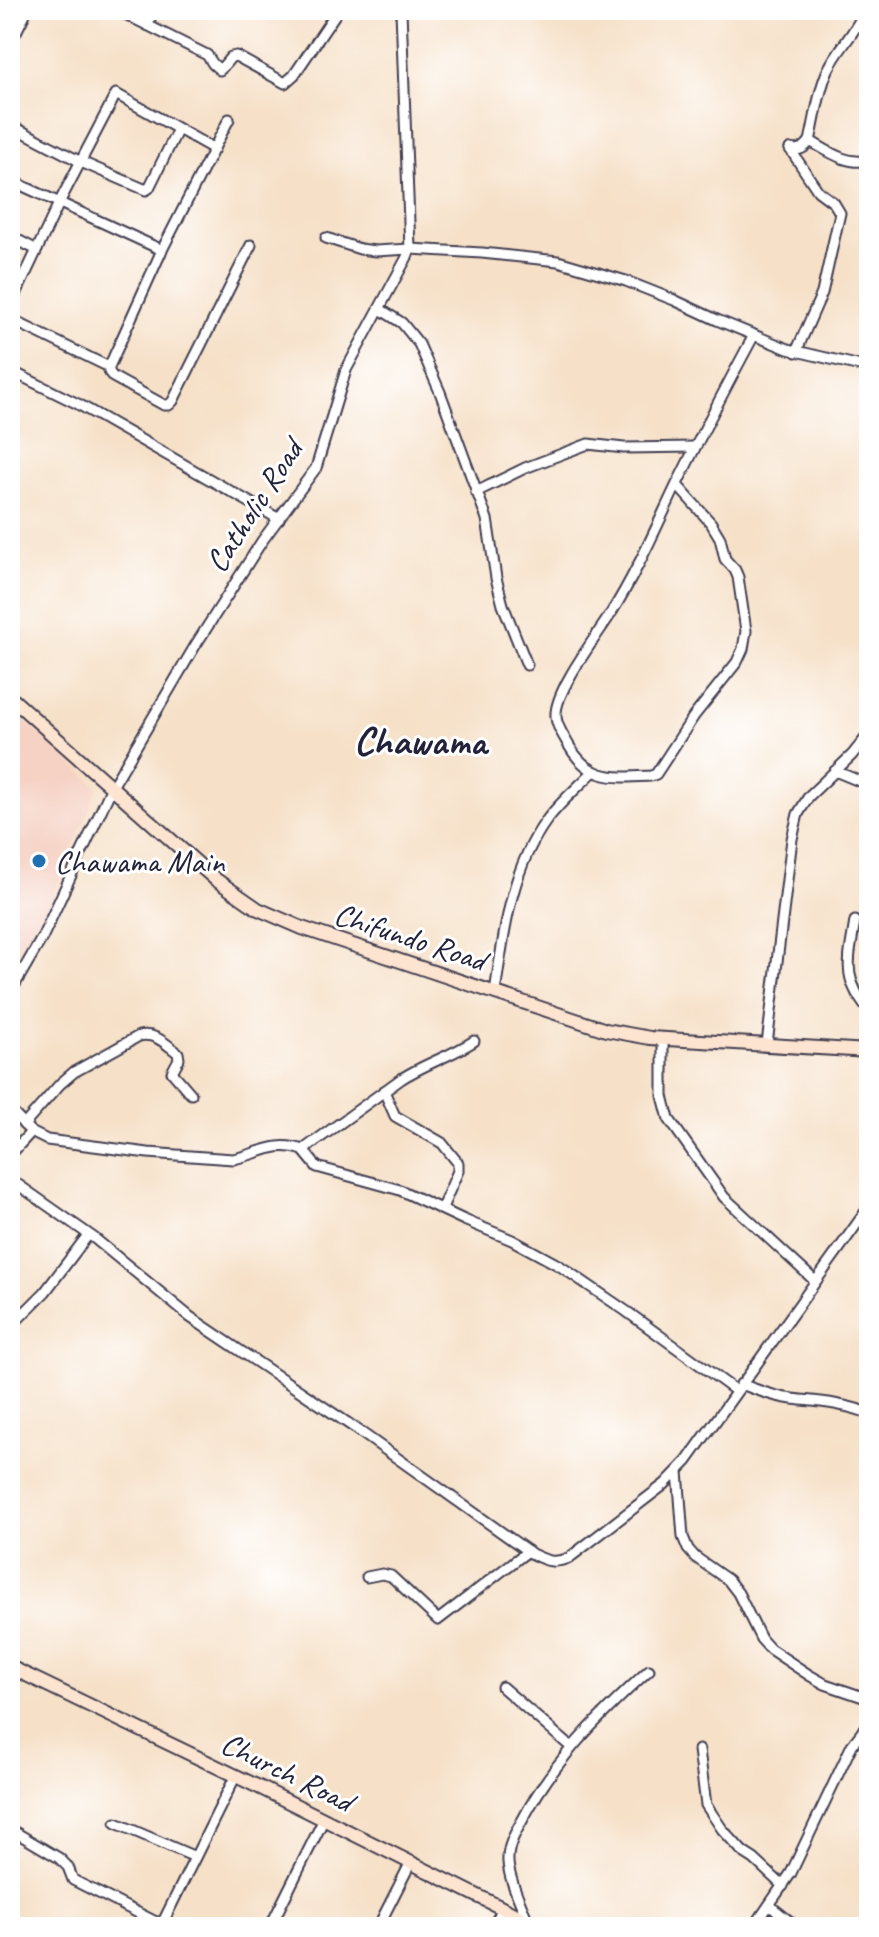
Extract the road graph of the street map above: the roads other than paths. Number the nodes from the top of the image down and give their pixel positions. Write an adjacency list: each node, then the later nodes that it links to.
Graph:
1 (22, 10): 8 (street)
2 (117, 10): 7 (street)
3 (154, 10): 7 (street)
4 (338, 10): 7 (street)
5 (401, 10): 21 (street, Catholic Road)
6 (865, 10): 12 (street)
7 (147, 25)
8 (10, 44)
9 (229, 119): 13 (street)
10 (14, 127): 15 (street)
11 (178, 129): 13 (street); 15 (street); 15 (street)
12 (810, 141): 14 (street); 28 (street)
13 (214, 149): 23 (street)
14 (869, 160)
15 (81, 162): 17 (street)
16 (10, 180): 17 (street)
17 (59, 203): 22 (street); 23 (street)
18 (10, 236): 22 (street)
19 (326, 238): 21 (street)
20 (251, 245): 29 (street)
21 (410, 249): 25 (street, Catholic Road); 27 (street)
22 (37, 250): 24 (street)
23 (162, 250): 29 (street)
24 (10, 307)
25 (380, 309): 34 (street); 35 (street, Catholic Road)
26 (10, 319): 29 (street)
27 (754, 335): 28 (street); 32 (street)
28 (796, 352): 30 (street)
29 (109, 367)
30 (869, 368)
31 (15, 373): 35 (street)
32 (695, 447): 33 (street); 34 (street)
33 (677, 485): 40 (street); 40 (street)
34 (476, 492): 36 (street)
35 (279, 519): 42 (street, Catholic Road)
36 (527, 665)
37 (10, 697): 42 (street, Chifundo Road)
38 (869, 734): 39 (street)
39 (835, 771): 41 (street); 49 (street)
40 (593, 772): 44 (street)
41 (869, 785)
42 (112, 787): 44 (street, Chifundo Road); 45 (street, Catholic Road)
43 (855, 921): 46 (street)
44 (495, 992): 47 (street, Chifundo Road)
45 (10, 993)
46 (869, 1011)
47 (663, 1039): 49 (street, Chifundo Road); 61 (street)
48 (474, 1041): 51 (street)
49 (767, 1044): 50 (street, Chifundo Road)
50 (869, 1051)
51 (384, 1091): 55 (street); 59 (street)
52 (191, 1094): 54 (street)
53 (10, 1110): 54 (street)
54 (28, 1128): 55 (street); 56 (street)
55 (303, 1150): 59 (street)
56 (10, 1155)
57 (10, 1179): 60 (street)
58 (869, 1207): 61 (street)
59 (442, 1208): 63 (street)
60 (88, 1235): 62 (street); 66 (street)
61 (815, 1281): 63 (street)
62 (10, 1327)
63 (738, 1388): 64 (street); 65 (street)
64 (869, 1413)
65 (678, 1471): 66 (street); 71 (street)
66 (528, 1551): 67 (street)
67 (367, 1577)
68 (10, 1667): 75 (street, Church Road)
69 (649, 1670): 73 (street)
70 (502, 1687): 73 (street)
71 (869, 1699)
72 (869, 1723): 81 (street)
73 (571, 1747): 84 (street)
74 (699, 1750): 81 (street)
75 (236, 1775): 76 (street, Church Road); 79 (street)
76 (324, 1819): 80 (street, Church Road); 85 (street)
77 (116, 1823): 79 (street)
78 (10, 1829): 79 (street)
79 (195, 1857)
80 (411, 1862): 83 (street, Church Road); 86 (street)
81 (783, 1886): 82 (street)
82 (770, 1906): 89 (street); 90 (street)
83 (503, 1908): 84 (street, Church Road); 87 (street)
84 (527, 1920): 88 (street, Church Road)
85 (270, 1927)
86 (378, 1927)
87 (493, 1927)
88 (540, 1927)
89 (754, 1927)
90 (797, 1927)

